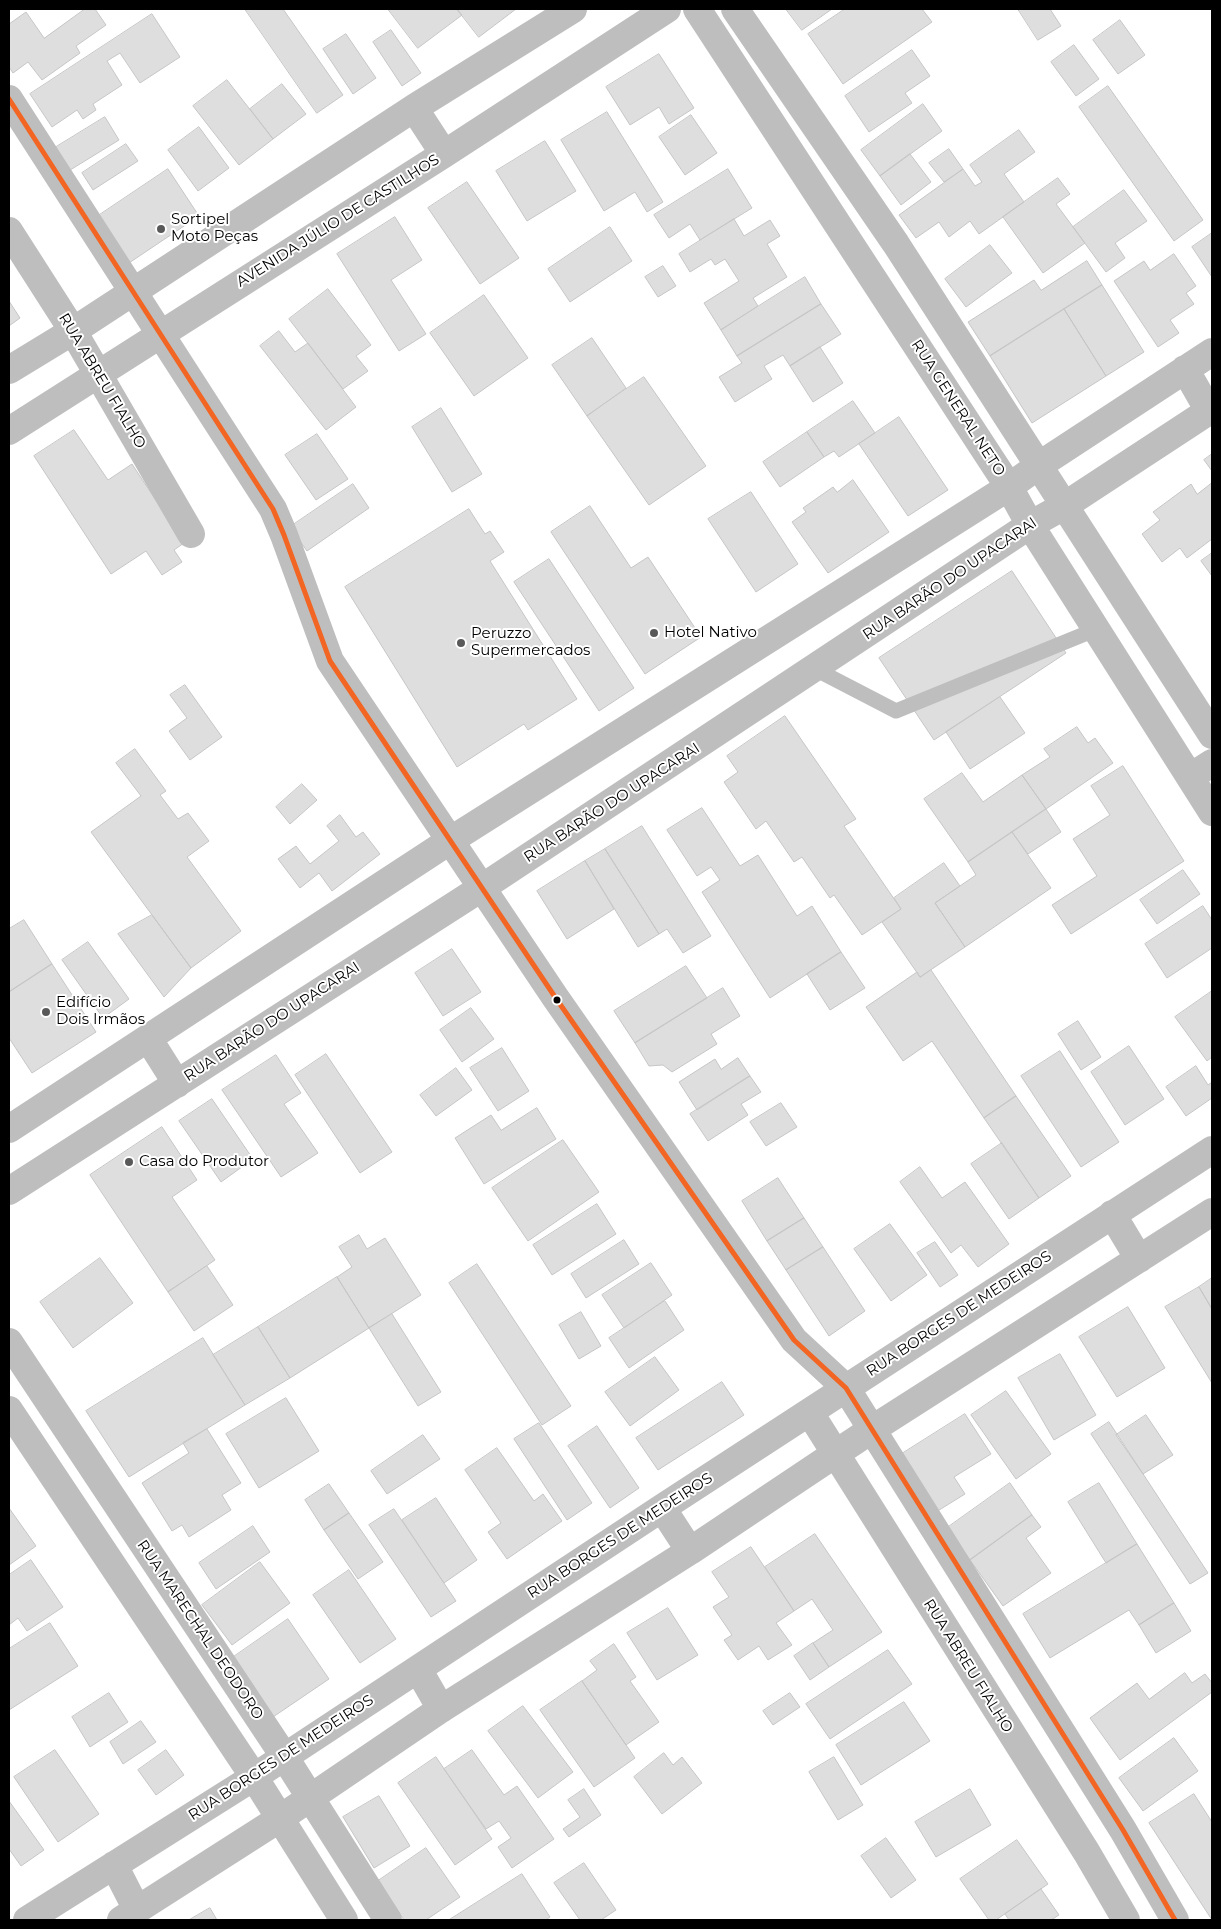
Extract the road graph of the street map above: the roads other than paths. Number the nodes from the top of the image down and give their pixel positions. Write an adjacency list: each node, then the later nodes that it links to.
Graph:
1 (573, 9): 6 (street)
2 (667, 9): 7 (street, AVENIDA JÚLIO DE CASTILHOS)
3 (697, 9): 10 (street, RUA GENERAL NETO)
4 (735, 9): 9 (street)
5 (9, 99): 11 (street)
6 (414, 108): 7 (street); 11 (street)
7 (444, 154): 13 (street, AVENIDA JÚLIO DE CASTILHOS)
8 (9, 231): 12 (street, RUA ABREU FIALHO)
9 (896, 244): 10 (street); 20 (street)
10 (864, 265): 21 (street, RUA GENERAL NETO)
11 (132, 291): 12 (street); 13 (street)
12 (73, 331): 15 (street); 17 (street, RUA ABREU FIALHO)
13 (160, 334): 17 (street, AVENIDA JÚLIO DE CASTILHOS); 30 (street)
14 (1212, 352): 16 (street)
15 (9, 370)
16 (1185, 370): 18 (street); 20 (street)
17 (99, 374): 19 (street, AVENIDA JÚLIO DE CASTILHOS); 24 (street, RUA ABREU FIALHO)
18 (1211, 410): 22 (street, RUA BARÃO DO UPACARAI)
19 (9, 431)
20 (1038, 466): 21 (street); 22 (street)
21 (1009, 487): 23 (street, RUA GENERAL NETO); 30 (street)
22 (1064, 506): 23 (street, RUA BARÃO DO UPACARAI); 27 (street)
23 (1030, 525): 25 (street, RUA GENERAL NETO); 26 (street, RUA BARÃO DO UPACARAI)
24 (191, 534)
25 (1097, 629): 26 (lane); 28 (street, RUA GENERAL NETO)
26 (815, 669): 31 (street, RUA BARÃO DO UPACARAI)
27 (1212, 735)
28 (1201, 770): 29 (street, RUA GENERAL NETO)
29 (1212, 812)
30 (451, 840): 31 (street); 32 (street)
31 (483, 887): 33 (street, RUA BARÃO DO UPACARAI); 41 (street)
32 (148, 1038): 33 (street); 34 (street)
33 (177, 1084): 36 (street, RUA BARÃO DO UPACARAI)
34 (9, 1130)
35 (1212, 1150): 38 (street, RUA BORGES DE MEDEIROS)
36 (9, 1191)
37 (1212, 1212): 39 (street)
38 (1112, 1214): 39 (street); 41 (street, RUA BORGES DE MEDEIROS)
39 (1139, 1259): 44 (street)
40 (9, 1342): 46 (street, RUA MARECHAL DEODORO)
41 (846, 1388): 43 (street, RUA BORGES DE MEDEIROS); 44 (street)
42 (9, 1410): 47 (street)
43 (810, 1413): 45 (street, RUA ABREU FIALHO); 48 (street, RUA BORGES DE MEDEIROS)
44 (871, 1430): 45 (street); 56 (street)
45 (834, 1454): 49 (street); 57 (street, RUA ABREU FIALHO)
46 (102, 1482): 47 (street); 52 (street, RUA MARECHAL DEODORO)
47 (71, 1504): 53 (street)
48 (662, 1508): 49 (street); 50 (street, RUA BORGES DE MEDEIROS)
49 (690, 1551): 51 (street)
50 (418, 1668): 51 (street); 52 (street, RUA BORGES DE MEDEIROS)
51 (441, 1709): 54 (street)
52 (284, 1756): 53 (street, RUA BORGES DE MEDEIROS); 54 (street, RUA MARECHAL DEODORO)
53 (254, 1777): 55 (street); 58 (street, RUA BORGES DE MEDEIROS)
54 (310, 1797): 55 (street); 62 (street, RUA MARECHAL DEODORO)
55 (279, 1819): 59 (street); 61 (street)
56 (1122, 1830): 57 (street); 64 (street)
57 (1086, 1853): 63 (street, RUA ABREU FIALHO)
58 (114, 1865): 59 (street); 60 (street, RUA BORGES DE MEDEIROS)
59 (129, 1915)
60 (27, 1920)
61 (344, 1920)
62 (388, 1920)
63 (1126, 1920)
64 (1175, 1920)

